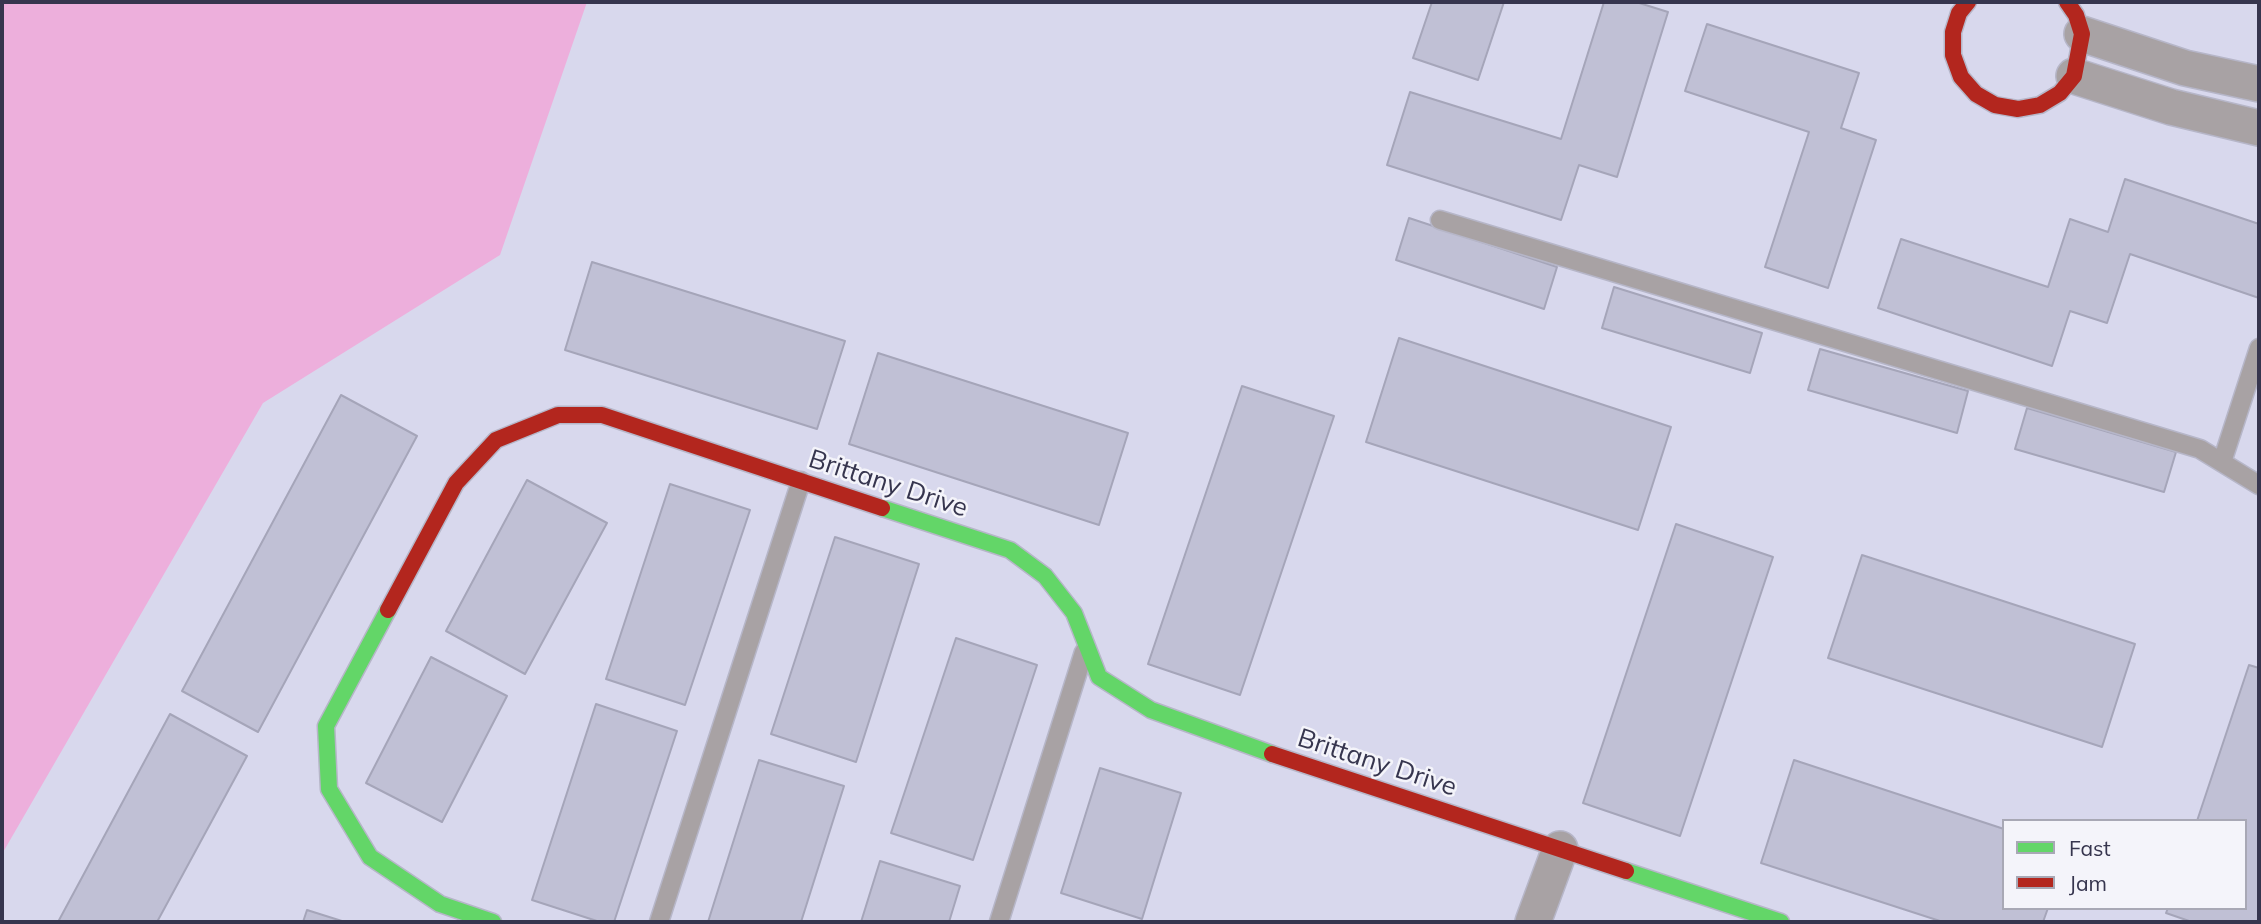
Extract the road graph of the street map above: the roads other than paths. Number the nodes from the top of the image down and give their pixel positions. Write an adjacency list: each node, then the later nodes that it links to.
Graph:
1 (1968, 2): 4 (street)
2 (2067, 2): 3 (street)
3 (2082, 34): 4 (street); 5 (street)
4 (2074, 76): 6 (street)
5 (2259, 84)
6 (2259, 128)
7 (1440, 220): 9 (lane)
8 (2259, 348): 9 (lane)
9 (2222, 462): 11 (lane)
10 (801, 481): 12 (street, Brittany Drive); 14 (street, Brittany Drive); 15 (lane)
11 (2259, 485)
12 (1087, 645): 13 (street, Brittany Drive); 16 (lane)
13 (1560, 849): 17 (street); 18 (street, Brittany Drive)
14 (493, 922)
15 (659, 922)
16 (999, 922)
17 (1533, 922)
18 (1781, 922)

